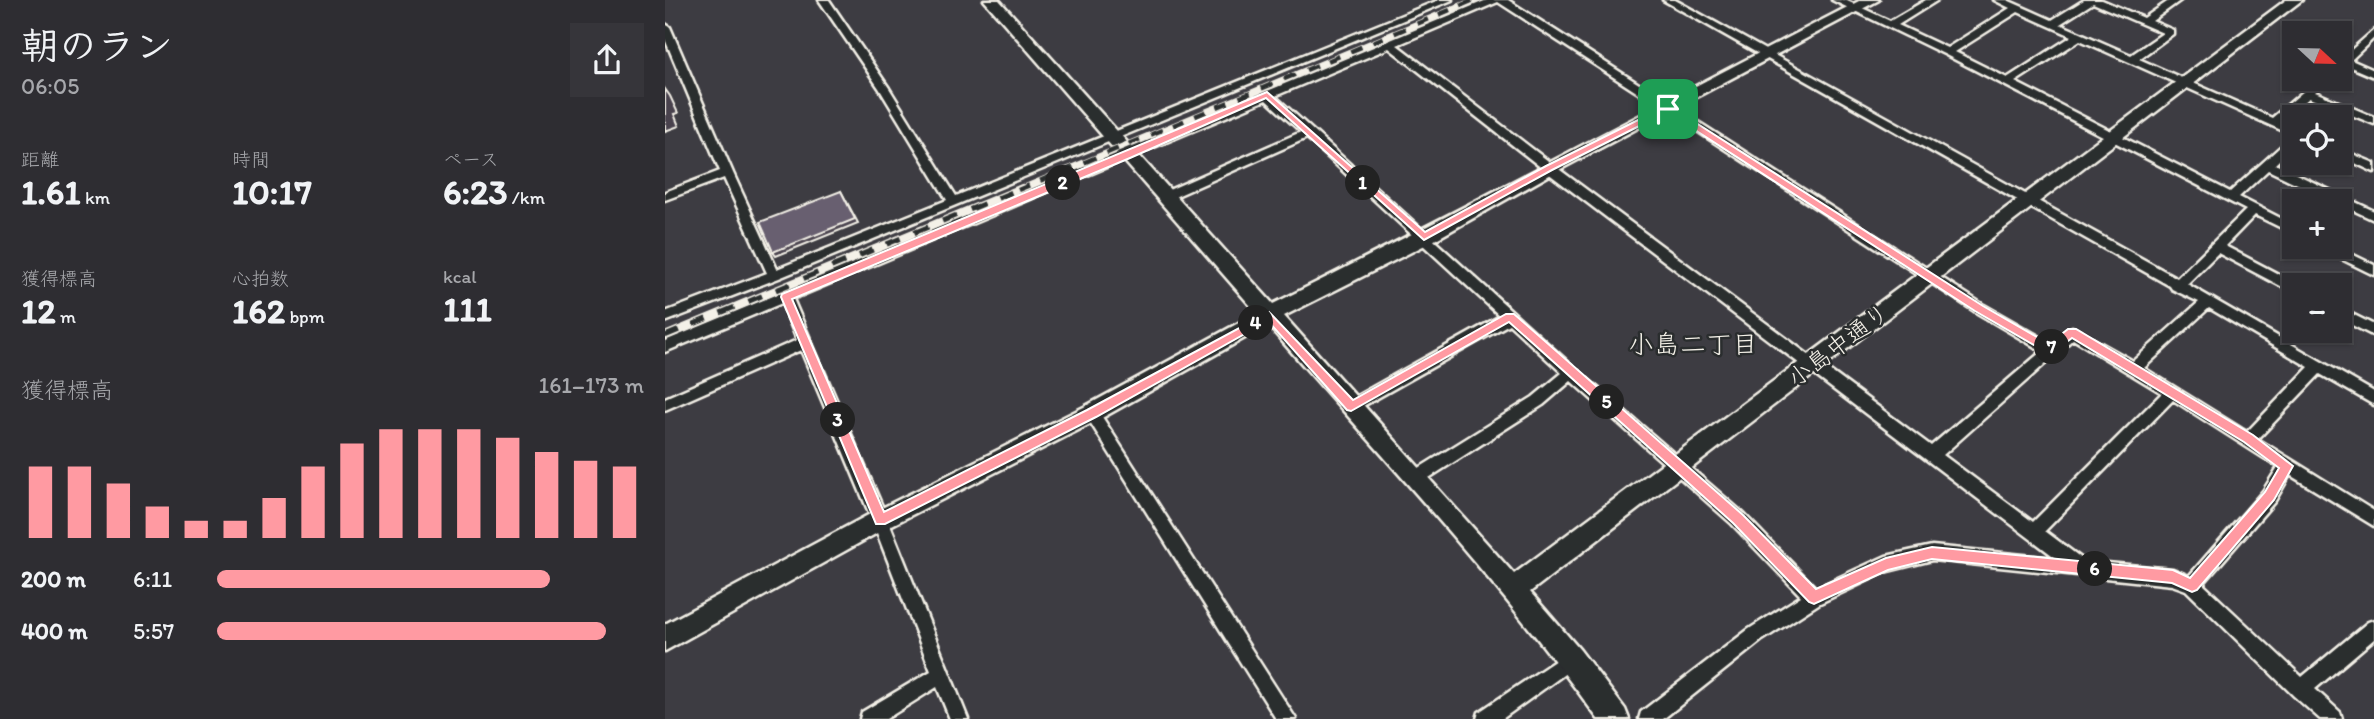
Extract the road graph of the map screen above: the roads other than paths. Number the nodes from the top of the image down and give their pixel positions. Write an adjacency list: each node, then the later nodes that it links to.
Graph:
1 (824, 0): 50 (street)
2 (991, 0): 38 (street)
3 (1447, 0): 38 (street)
4 (1496, 0): 20 (street)
5 (1501, 0): 33 (street)
6 (1668, 0): 23 (street)
7 (1933, 0): 16 (street)
8 (1999, 0): 13 (street)
9 (2092, 0): 14 (street); 15 (street)
10 (2176, 0): 14 (street)
11 (2295, 0): 29 (street, 小島中通り)
12 (1855, 3): 16 (street); 23 (street)
13 (2017, 8): 15 (street); 21 (street)
14 (2145, 21): 25 (street)
15 (2053, 24): 19 (street)
16 (1891, 25): 21 (street)
17 (665, 27): 24 (street)
18 (2374, 33): 22 (street)
19 (2079, 36): 25 (street); 28 (street)
20 (1390, 44): 32 (street); 44 (street)
21 (1948, 52): 28 (street)
22 (2352, 54)
23 (1767, 55): 33 (street); 51 (street)
24 (671, 58): 46 (street)
25 (2132, 59): 29 (street)
26 (2352, 66): 27 (street)
27 (2374, 74)
28 (2006, 83): 39 (street)
29 (2185, 83): 35 (street); 39 (street, 小島中通り)
30 (2309, 91): 31 (street)
31 (2307, 93): 34 (street); 35 (street)
32 (1267, 95): 37 (street); 41 (street)
33 (1668, 109): 44 (street); 60 (street)
34 (2374, 121)
35 (2273, 123): 36 (street)
36 (2282, 127)
37 (1309, 133): 48 (street); 55 (street)
38 (1111, 138): 41 (street); 50 (street)
39 (2112, 138): 49 (street); 51 (street, 小島中通り)
40 (2282, 152): 43 (street)
41 (1127, 156): 48 (street); 63 (street)
42 (2352, 158): 45 (street)
43 (2268, 165): 49 (street); 53 (street)
44 (1549, 168): 55 (street); 73 (street)
45 (2374, 168)
46 (727, 173): 47 (street); 59 (street)
47 (665, 195)
48 (1166, 196): 65 (street)
49 (2230, 198): 52 (street)
50 (953, 200): 59 (street)
51 (2028, 201): 60 (street, 小島中通り); 62 (street)
52 (2253, 210): 54 (street); 56 (street)
53 (2374, 216)
54 (2282, 224)
55 (1424, 237): 65 (street); 67 (street)
56 (2217, 247): 61 (street); 62 (street)
57 (2352, 259): 58 (street)
58 (2374, 270)
59 (774, 275): 66 (street)
60 (1928, 276): 72 (street); 73 (street, 小島中通り)
61 (2282, 282)
62 (2177, 286): 64 (street)
63 (786, 297): 70 (street); 71 (street)
64 (2207, 301): 74 (street); 75 (street)
65 (1269, 316): 80 (street); 81 (street)
66 (665, 317)
67 (1510, 317): 76 (street); 80 (street)
68 (2352, 319): 69 (street)
69 (2374, 331)
70 (805, 342): 79 (street); 88 (street)
71 (665, 347)
72 (2050, 349): 74 (street); 83 (street)
73 (1811, 364): 83 (street); 84 (street, 小島中通り)
74 (2135, 368): 77 (street)
75 (2317, 368): 78 (street); 82 (street)
76 (1571, 373): 84 (street); 86 (street)
77 (2171, 393): 82 (street); 89 (street)
78 (2374, 399)
79 (665, 404)
80 (1351, 406): 86 (street)
81 (1092, 413): 88 (street); 101 (street)
82 (2249, 439): 85 (street)
83 (1932, 455): 89 (street)
84 (1679, 466): 92 (street, 小島中通り); 93 (street)
85 (2287, 466): 87 (street); 91 (street)
86 (1416, 478): 92 (street)
87 (2374, 519)
88 (880, 520): 95 (street); 97 (street)
89 (2033, 532): 90 (street)
90 (2082, 568): 91 (street); 93 (street)
91 (2192, 585): 98 (street)
92 (1512, 591): 96 (street)
93 (1814, 597): 104 (street)
94 (2374, 628): 98 (street)
95 (665, 638)
96 (1571, 659): 102 (street); 103 (street)
97 (941, 675): 99 (street); 100 (street)
98 (2300, 690): 105 (street)
99 (869, 719)
100 (959, 719)
101 (1287, 719)
102 (1486, 719)
103 (1615, 719)
104 (1648, 719)
105 (2333, 719)

